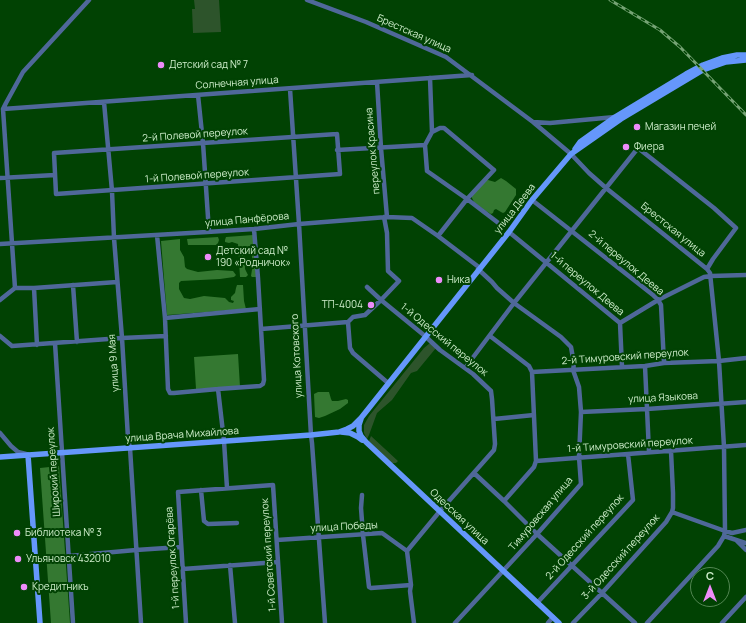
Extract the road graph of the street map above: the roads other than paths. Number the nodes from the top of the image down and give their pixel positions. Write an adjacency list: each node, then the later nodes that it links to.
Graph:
1 (89, 0): 10 (street)
2 (307, 0): 4 (street, Брестская улица)
3 (745, 56): 11 (main road); 20 (main road, улица Деева)
4 (472, 75): 5 (street, Солнечная улица); 12 (street, Брестская улица)
5 (430, 78): 6 (street, Солнечная улица); 13 (street)
6 (377, 82): 7 (street, Солнечная улица); 17 (street, переулок Красина)
7 (290, 89): 8 (street, Солнечная улица); 14 (street, улица Котовского)
8 (198, 95): 9 (street, Солнечная улица); 15 (street)
9 (104, 102): 10 (street, Солнечная улица); 18 (street, улица 9 Мая)
10 (2, 108): 23 (street)
11 (615, 117): 12 (street); 20 (main road)
12 (534, 122): 20 (street, Брестская улица)
13 (432, 132): 16 (street); 28 (street)
14 (293, 137): 15 (street, 2-й Полевой переулок); 19 (street, 2-й Полевой переулок); 24 (street, улица Котовского)
15 (203, 143): 18 (street, 2-й Полевой переулок); 25 (street)
16 (424, 145): 17 (street); 28 (street)
17 (381, 148): 19 (street); 30 (street, переулок Красина)
18 (108, 150): 21 (street, 2-й Полевой переулок); 27 (street, улица 9 Мая)
19 (337, 150): 24 (street, 1-й Полевой переулок)
20 (571, 154): 26 (street, Брестская улица); 29 (main road, улица Деева)
21 (54, 175): 23 (street); 27 (street, 1-й Полевой переулок)
22 (0, 178): 23 (street)
23 (8, 178): 41 (street)
24 (296, 178): 25 (street, 1-й Полевой переулок); 31 (street, улица Котовского)
25 (205, 184): 27 (street, 1-й Полевой переулок); 35 (street)
26 (606, 188): 34 (street); 44 (street, Брестская улица); 44 (street)
27 (112, 191): 39 (street, улица 9 Мая)
28 (467, 199): 32 (street); 38 (street)
29 (532, 200): 34 (street, 2-й переулок Деева); 36 (main road, улица Деева)
30 (386, 217): 31 (street, улица Панфёрова); 38 (street, улица Панфёрова); 53 (street, переулок Красина)
31 (299, 224): 33 (street, улица Панфёрова); 60 (street, улица Котовского)
32 (501, 225)
33 (254, 229): 35 (street, улица Панфёрова); 56 (street)
34 (572, 231): 42 (street); 54 (street, 2-й переулок Деева)
35 (209, 232): 37 (street, улица Панфёрова)
36 (509, 232): 42 (street, 1-й переулок Деева); 43 (main road, улица Деева)
37 (157, 235): 39 (street, улица Панфёрова); 57 (street)
38 (438, 236): 43 (street, улица Панфёрова)
39 (114, 238): 41 (street, улица Панфёрова); 47 (street, улица 9 Мая)
40 (0, 244): 41 (street, улица Панфёрова)
41 (12, 244): 50 (street)
42 (547, 262): 55 (street); 59 (street, 1-й переулок Деева)
43 (479, 269): 55 (street, Тимуровская улица); 64 (main road, улица Деева)
44 (707, 269): 46 (street, Брестская улица)
45 (746, 275): 46 (street)
46 (711, 276): 54 (street); 71 (street, Брестская улица)
47 (117, 282): 48 (street); 66 (street, улица 9 Мая)
48 (73, 285): 51 (street); 67 (street)
49 (367, 287): 53 (street, 1-й Одесский переулок)
50 (14, 288): 51 (street); 52 (street)
51 (34, 288): 69 (street)
52 (0, 300)
53 (381, 300): 58 (street, переулок Красина); 64 (street, 1-й Одесский переулок)
54 (658, 300): 59 (street); 72 (street, 2-й переулок Деева)
55 (514, 303): 65 (street); 76 (street, Тимуровская улица)
56 (260, 309): 57 (street); 61 (street)
57 (164, 318): 63 (street)
58 (348, 322): 60 (street, переулок Красина); 78 (street)
59 (620, 322): 74 (street, 1-й переулок Деева)
60 (304, 325): 61 (street, переулок Красина); 89 (street, улица Котовского)
61 (261, 329): 79 (street)
62 (0, 336): 69 (street)
63 (166, 336): 66 (street); 79 (street)
64 (425, 336): 75 (street, 1-й Одесский переулок); 78 (main road, улица Деева)
65 (490, 336): 75 (street); 77 (street)
66 (122, 338): 67 (street); 93 (street, улица 9 Мая)
67 (77, 342): 68 (street)
68 (55, 343): 69 (street); 96 (street, Широкий переулок)
69 (37, 345)
70 (746, 358): 71 (street, 2-й Тимуровский переулок)
71 (719, 361): 72 (street, 2-й Тимуровский переулок); 81 (street, Брестская улица)
72 (664, 363): 73 (street, 2-й Тимуровский переулок)
73 (645, 366): 74 (street, 2-й Тимуровский переулок); 82 (street)
74 (622, 367): 76 (street, 2-й Тимуровский переулок)
75 (465, 368): 86 (street, 1-й Одесский переулок)
76 (573, 370): 77 (street, 2-й Тимуровский переулок); 83 (street, Тимуровская улица)
77 (532, 372): 84 (street)
78 (388, 383): 85 (main road, улица Деева)
79 (218, 389): 90 (street)
80 (746, 402): 81 (street, улица Языкова)
81 (722, 404): 82 (street, улица Языкова); 94 (street, Брестская улица)
82 (646, 409): 83 (street, улица Языкова); 97 (street)
83 (581, 412): 101 (street, Тимуровская улица)
84 (534, 415): 86 (street); 102 (street)
85 (361, 418): 88 (main road, улица Врача Михайлова); 91 (main road, Одесская улица)
86 (494, 418): 103 (street, 1-й Одесский переулок)
87 (0, 432): 99 (street)
88 (339, 432): 89 (main road, улица Врача Михайлова); 91 (main road)
89 (311, 435): 90 (main road, улица Врача Михайлова); 115 (street, улица Котовского)
90 (224, 441): 93 (main road, улица Врача Михайлова); 104 (street)
91 (366, 442): 108 (main road, Одесская улица)
92 (746, 445): 94 (street, 1-й Тимуровский переулок)
93 (130, 448): 96 (main road, улица Врача Михайлова); 120 (street, улица 9 Мая)
94 (724, 448): 95 (street, 1-й Тимуровский переулок); 113 (street, Брестская улица)
95 (671, 451): 97 (street, 1-й Тимуровский переулок); 109 (street, 3-й Одесский переулок)
96 (62, 452): 99 (main road, улица Врача Михайлова); 123 (street, Широкий переулок)
97 (649, 452): 98 (street, 1-й Тимуровский переулок)
98 (628, 454): 101 (street, 1-й Тимуровский переулок); 126 (street, 2-й Одесский переулок)
99 (28, 455): 100 (main road, улица Врача Михайлова); 134 (main road)
100 (0, 457)
101 (579, 457): 102 (street, 1-й Тимуровский переулок); 112 (street, Тимуровская улица)
102 (536, 460): 107 (street)
103 (474, 473): 107 (street); 108 (street, 1-й Одесский переулок)
104 (227, 488): 105 (street); 116 (street, 1-й Советский переулок)
105 (201, 490): 110 (street); 119 (street, 1-й переулок Огарёва)
106 (362, 495): 114 (street)
107 (504, 501): 112 (street)
108 (440, 511): 122 (street, 1-й Одесский переулок); 128 (main road, Одесская улица)
109 (672, 512): 113 (street); 130 (street, 3-й Одесский переулок)
110 (237, 523)
111 (746, 530): 113 (street)
112 (537, 534): 126 (street); 128 (street, Тимуровская улица)
113 (725, 534): 117 (street); 147 (street)
114 (362, 535): 115 (street, улица Победы); 122 (street, улица Победы); 129 (street)
115 (319, 537): 116 (street, улица Победы); 140 (street, улица Котовского)
116 (277, 540): 124 (street, 1-й Советский переулок)
117 (736, 540): 118 (street); 121 (street)
118 (746, 543)
119 (181, 548): 120 (street); 127 (street, 1-й переулок Огарёва)
120 (136, 550): 123 (street); 136 (street, улица 9 Мая)
121 (746, 550)
122 (407, 551): 129 (street)
123 (69, 556): 135 (street, Широкий переулок)
124 (278, 562): 125 (street); 139 (street, 1-й Советский переулок)
125 (230, 565): 127 (street); 138 (street)
126 (572, 565): 130 (street); 132 (street, 2-й Одесский переулок)
127 (183, 568): 137 (street, 1-й переулок Огарёва)
128 (503, 571): 132 (main road, Одесская улица); 142 (street, Тимуровская улица)
129 (411, 585): 141 (street)
130 (602, 593): 145 (street, 3-й Одесский переулок); 146 (street)
131 (746, 597): 148 (street)
132 (537, 603): 133 (main road, Одесская улица)
133 (553, 617): 143 (street); 144 (main road, Одесская улица)
134 (40, 623)
135 (73, 623)
136 (141, 623)
137 (186, 623)
138 (235, 623)
139 (282, 623)
140 (325, 623)
141 (414, 623)
142 (454, 623)
143 (548, 623)
144 (559, 623)
145 (573, 623)
146 (635, 623)
147 (647, 623)
148 (722, 623)

